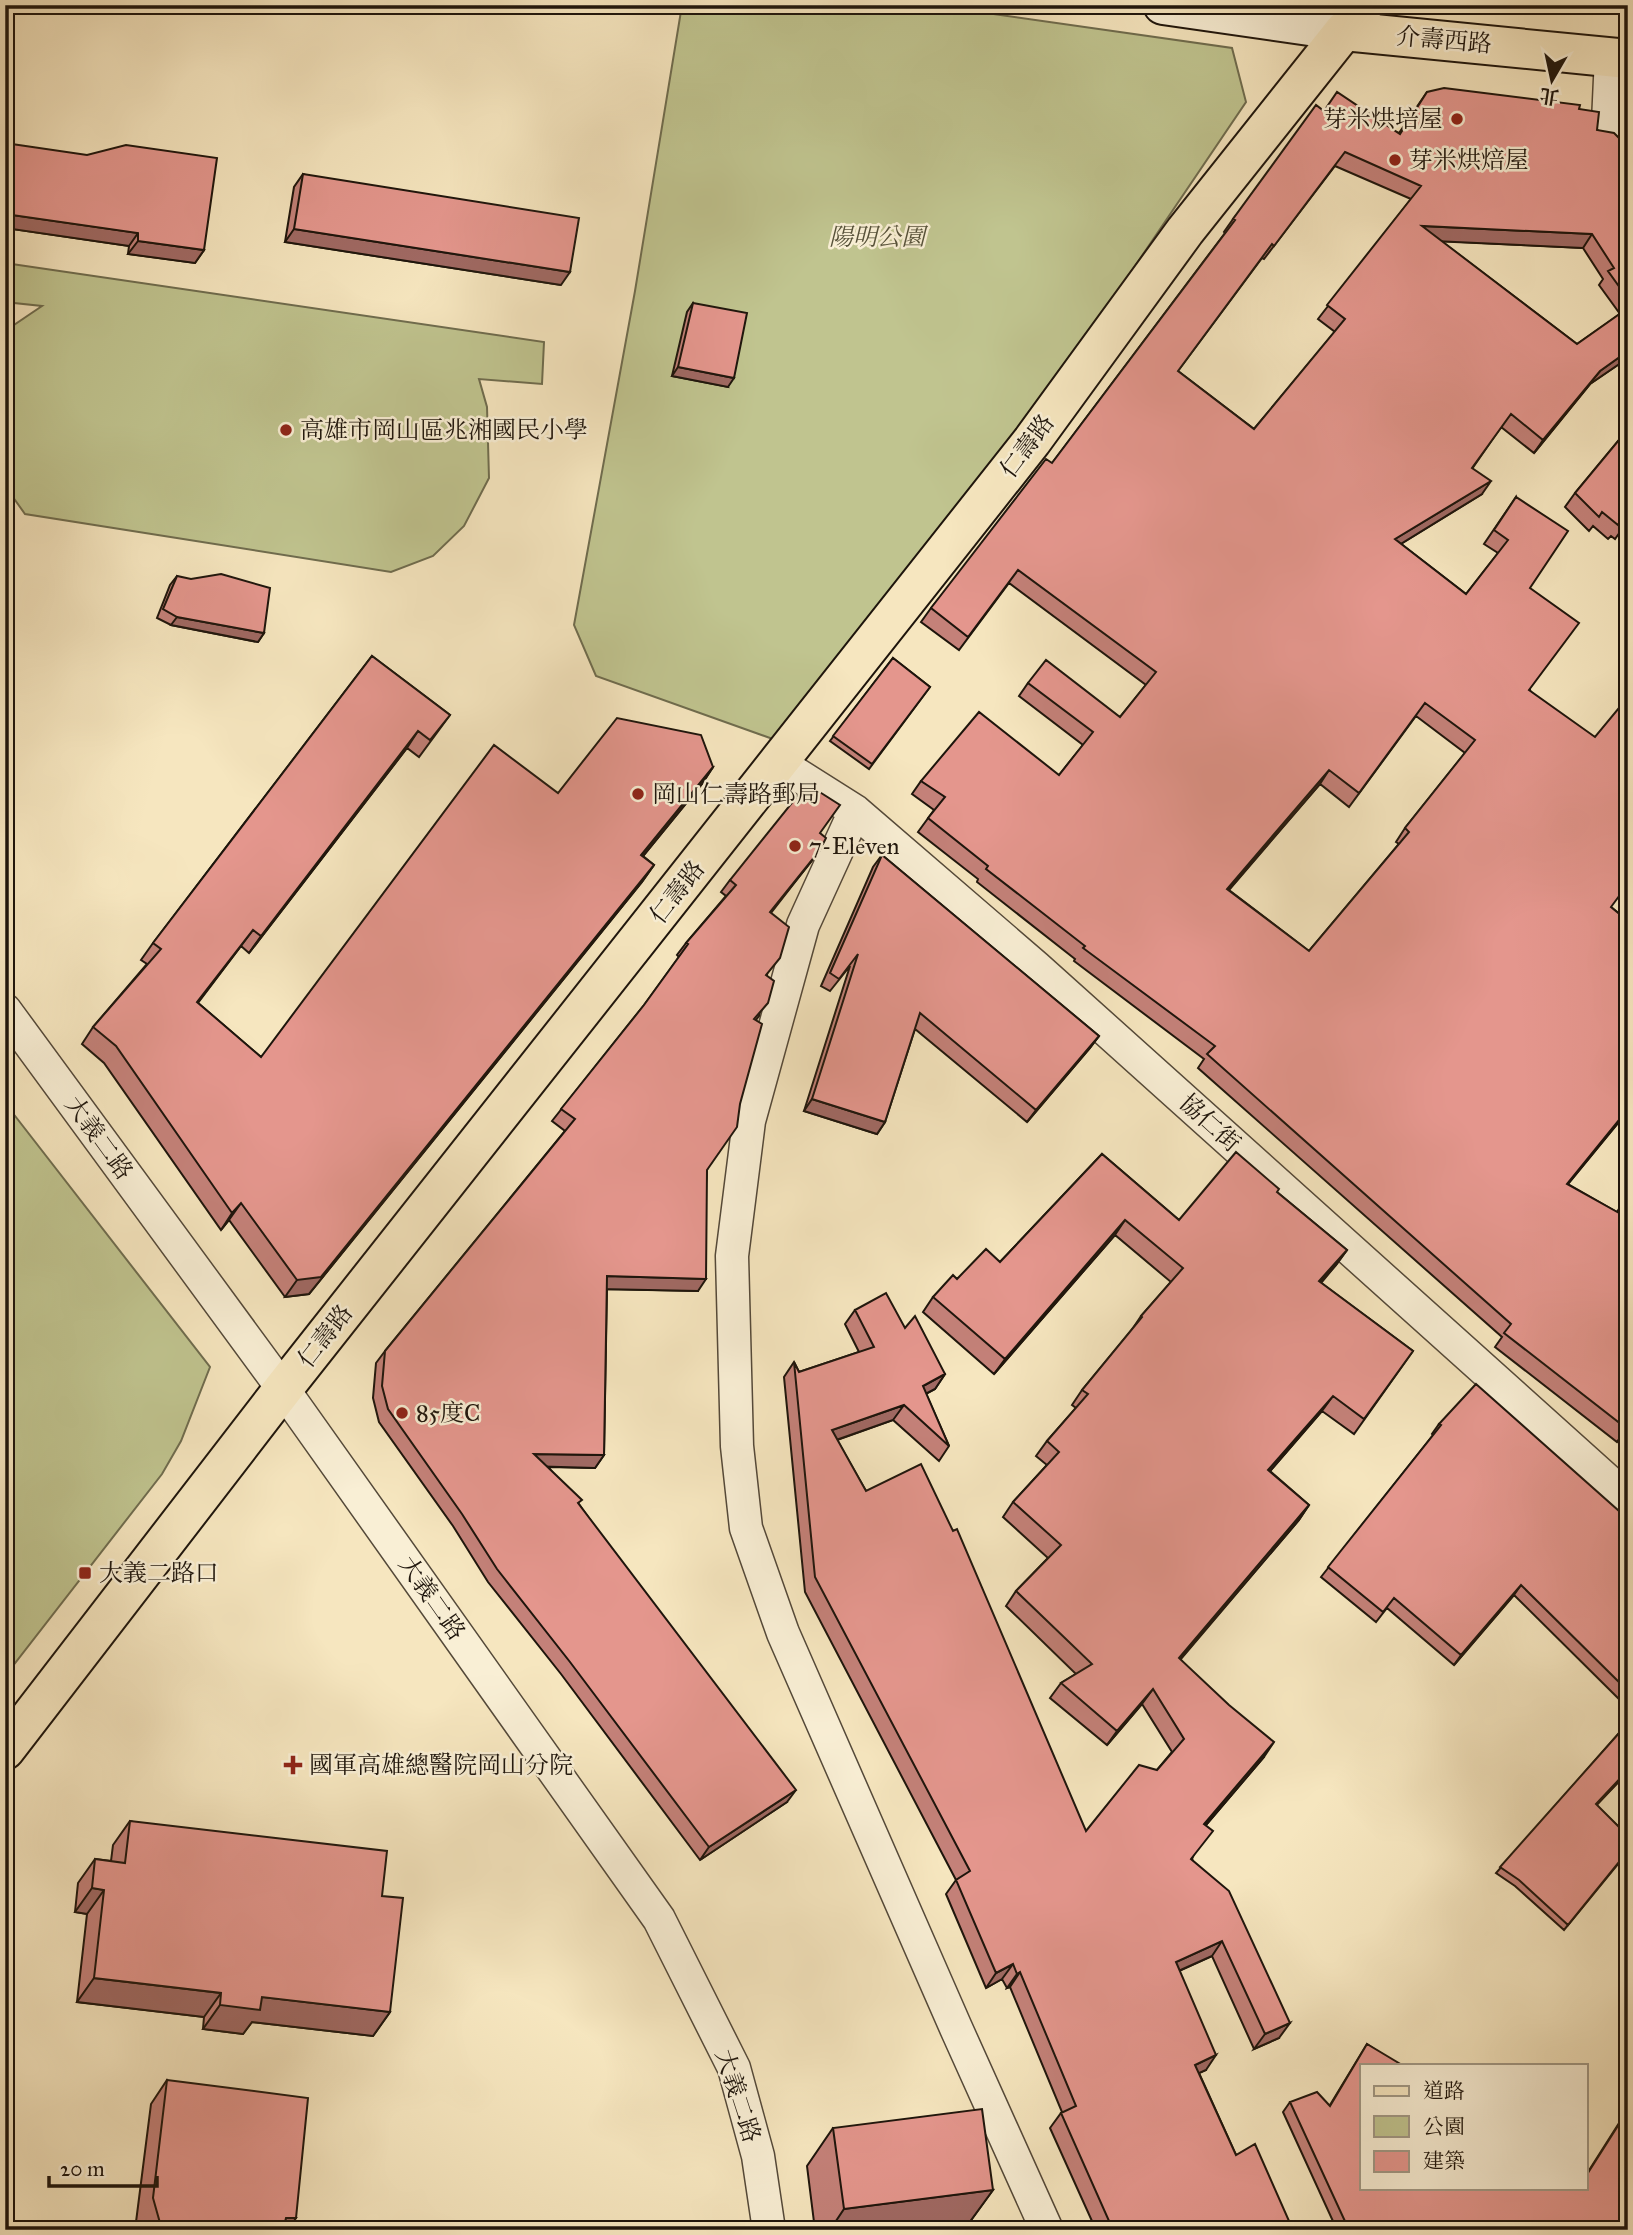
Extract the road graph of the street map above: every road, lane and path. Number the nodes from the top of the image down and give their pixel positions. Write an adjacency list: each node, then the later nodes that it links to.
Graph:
1 (1163, 5): 2 (main road)
2 (1354, 18): 3 (main road, 介壽西路); 5 (main road, 仁壽路)
3 (1619, 58): 4 (street)
4 (1628, 146)
5 (779, 763): 6 (street, 協仁街); 8 (main road, 仁壽路)
6 (855, 811): 9 (street, 協仁街); 12 (street)
7 (5, 1010): 8 (street, 大義二路)
8 (283, 1389): 10 (main road, 仁壽路); 11 (street, 大義二路)
9 (1628, 1499)
10 (5, 1750)
11 (769, 2230)
12 (1047, 2230)

